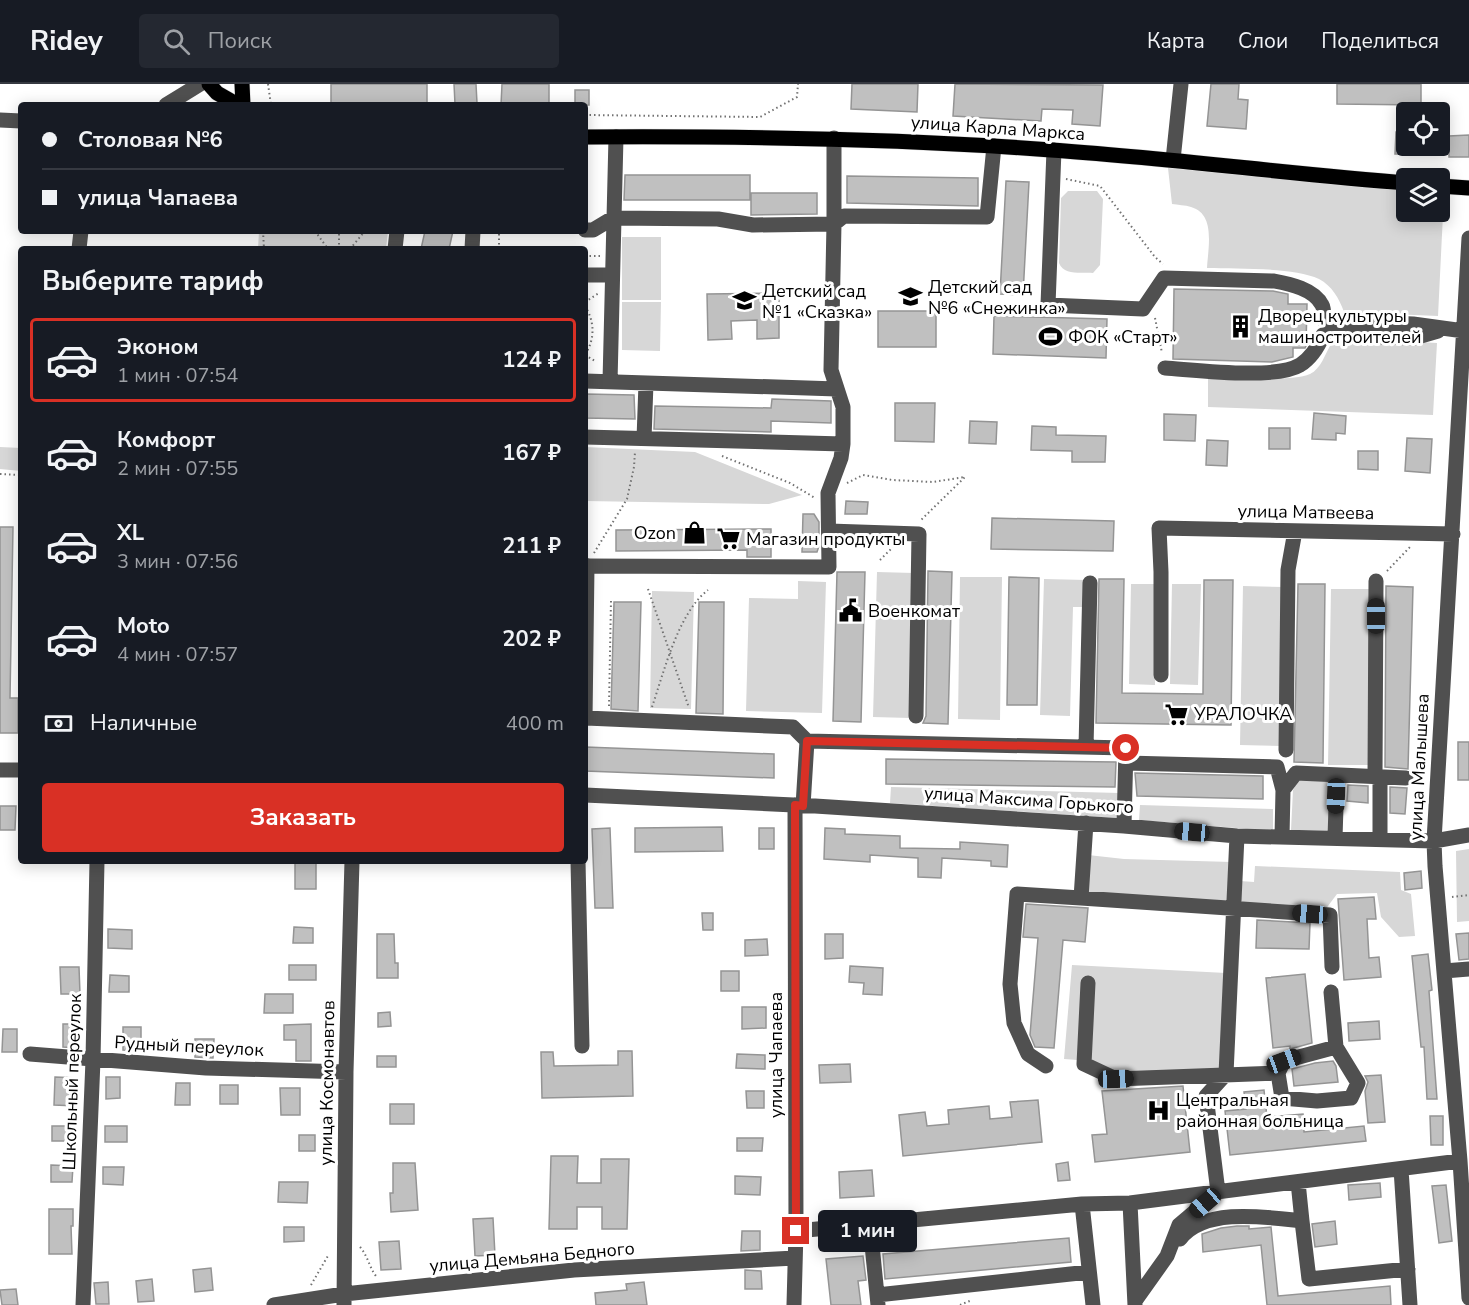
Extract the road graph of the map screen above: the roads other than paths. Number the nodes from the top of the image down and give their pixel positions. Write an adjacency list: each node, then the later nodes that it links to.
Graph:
1 (200, 84): 5 (street)
2 (209, 84): 6 (main road)
3 (242, 84): 7 (main road)
4 (1180, 84): 15 (street)
5 (171, 102)
6 (233, 102)
7 (243, 102)
8 (0, 120): 9 (street)
9 (18, 122)
10 (588, 137): 11 (main road, улица Карла Маркса)
11 (616, 137): 12 (main road, улица Карла Маркса); 19 (street)
12 (834, 138): 13 (main road, улица Карла Маркса); 20 (street)
13 (994, 146): 14 (main road, улица Карла Маркса); 20 (street)
14 (1054, 150): 15 (main road, улица Карла Маркса); 25 (street)
15 (1173, 160): 16 (main road, улица Карла Маркса)
16 (1396, 182)
17 (1450, 187): 18 (main road)
18 (1469, 188)
19 (613, 218): 20 (street); 21 (street); 24 (street)
20 (834, 224): 31 (street)
21 (588, 230)
22 (1469, 238): 26 (street, улица Малышева)
23 (588, 275): 24 (street)
24 (612, 275): 29 (street)
25 (1444, 330): 26 (street); 27 (street)
26 (1464, 331): 37 (street, улица Малышева)
27 (1165, 368)
28 (588, 381): 29 (street)
29 (610, 382): 30 (street)
30 (646, 383): 31 (street); 33 (street)
31 (837, 389): 34 (street)
32 (588, 437): 33 (street)
33 (640, 439): 34 (street)
34 (843, 444): 35 (street)
35 (829, 531): 38 (street); 42 (street)
36 (1295, 531): 37 (street, улица Матвеева); 41 (street, улица Матвеева); 46 (street)
37 (1453, 534): 63 (street, улица Малышева)
38 (588, 566)
39 (1376, 581): 51 (street)
40 (1090, 583): 45 (street)
41 (1161, 675)
42 (916, 716)
43 (588, 719): 44 (street)
44 (807, 741): 45 (street); 55 (street, улица Чапаева)
45 (1086, 747): 47 (street)
46 (1286, 750)
47 (1126, 763): 53 (street); 57 (street)
48 (0, 770): 49 (street)
49 (18, 770)
50 (1337, 775): 51 (street); 53 (street); 61 (street)
51 (1378, 777): 52 (street); 62 (street)
52 (1406, 778)
53 (1283, 790): 60 (street)
54 (588, 795): 55 (street, улица Максима Горького)
55 (799, 806): 56 (street, улица Максима Горького); 90 (street, улица Чапаева)
56 (1086, 823): 57 (street, улица Максима Горького); 67 (street)
57 (1124, 826): 59 (street, улица Максима Горького)
58 (1469, 835): 63 (street, улица Максима Горького)
59 (1237, 836): 60 (street, улица Максима Горького); 68 (street)
60 (1282, 837): 61 (street, улица Максима Горького)
61 (1335, 838): 62 (street, улица Максима Горького)
62 (1380, 839): 63 (street, улица Максима Горького)
63 (1434, 841): 71 (street, улица Малышева)
64 (97, 864): 77 (street, Школьный переулок)
65 (352, 864): 79 (street, улица Космонавтов)
66 (578, 864): 74 (street)
67 (1081, 898): 68 (street); 78 (street)
68 (1233, 908): 69 (street); 81 (street)
69 (1332, 967)
70 (1469, 969): 71 (street)
71 (1444, 971): 82 (street, улица Малышева)
72 (1088, 983): 81 (street)
73 (1331, 992): 75 (street)
74 (582, 1046)
75 (1336, 1047): 80 (street); 80 (street)
76 (30, 1054): 77 (street, Рудный переулок)
77 (93, 1060): 79 (street, Рудный переулок); 99 (street, Школьный переулок)
78 (1046, 1066)
79 (346, 1072): 96 (street, улица Космонавтов)
80 (1278, 1073): 81 (street)
81 (1226, 1074): 85 (street)
82 (1460, 1161): 83 (street); 95 (street, улица Малышева)
83 (1401, 1169): 84 (street); 93 (street)
84 (1298, 1182): 85 (street); 88 (street)
85 (1218, 1192): 86 (street); 91 (street)
86 (1130, 1203): 87 (street); 98 (street)
87 (1082, 1204): 89 (street); 94 (street)
88 (1302, 1221): 91 (street); 93 (street)
89 (870, 1225): 90 (street); 97 (street)
90 (796, 1231): 92 (street, улица Чапаева)
91 (1167, 1256): 98 (street)
92 (795, 1258): 96 (street, улица Демьяна Бедного); 101 (street, улица Чапаева)
93 (1408, 1269): 103 (street)
94 (1089, 1272): 97 (street); 102 (street)
95 (1469, 1298)
96 (344, 1300): 100 (street, улица Демьяна Бедного)
97 (877, 1300)
98 (1135, 1303)
99 (82, 1305)
100 (274, 1305)
101 (794, 1305)
102 (1093, 1305)
103 (1410, 1305)

